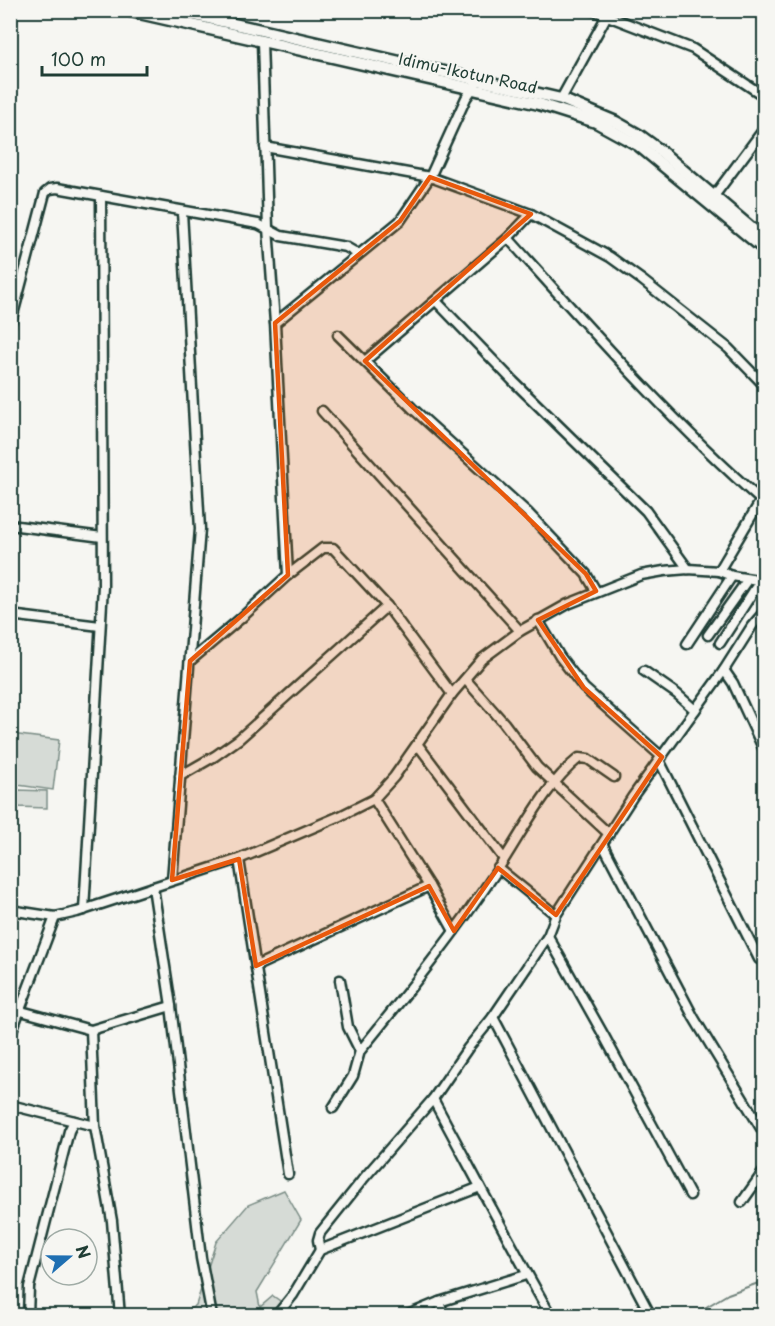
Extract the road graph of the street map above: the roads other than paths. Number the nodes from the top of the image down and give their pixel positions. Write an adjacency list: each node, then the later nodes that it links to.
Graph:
1 (126, 10): 6 (main road, Idimu-Ikotun Road)
2 (173, 10): 5 (main road)
3 (592, 10): 4 (street)
4 (608, 13): 8 (street); 9 (street)
5 (203, 14): 7 (main road)
6 (262, 41): 7 (main road, Idimu-Ikotun Road); 11 (street)
7 (475, 85): 9 (main road); 12 (street); 20 (main road, Idimu-Ikotun Road)
8 (765, 96)
9 (561, 99): 14 (main road)
10 (765, 129): 14 (street)
11 (265, 147): 12 (street); 17 (street)
12 (430, 177): 16 (street); 21 (street)
13 (101, 196): 15 (street); 24 (street); 31 (street)
14 (714, 196): 19 (main road)
15 (182, 212): 17 (street); 48 (street)
16 (531, 214): 18 (street); 27 (street)
17 (267, 228): 21 (street); 23 (street)
18 (508, 238): 22 (street); 29 (street)
19 (765, 239)
20 (765, 249)
21 (358, 254): 23 (street)
22 (436, 301): 26 (street); 32 (street)
23 (275, 323): 34 (street)
24 (10, 326)
25 (338, 335): 26 (street)
26 (365, 361): 38 (street)
27 (765, 385)
28 (322, 411): 44 (street)
29 (763, 500): 33 (street)
30 (10, 525): 31 (street)
31 (102, 537): 43 (street)
32 (688, 569): 33 (street); 38 (street)
33 (719, 571): 35 (street)
34 (288, 575): 39 (street); 48 (street)
35 (732, 576): 36 (street); 47 (street)
36 (748, 579): 37 (street); 45 (street)
37 (762, 581): 46 (street)
38 (596, 591): 42 (street)
39 (387, 606): 52 (street); 57 (street)
40 (765, 612): 49 (street)
41 (10, 615): 43 (street)
42 (538, 620): 44 (street); 56 (street)
43 (100, 626): 70 (street)
44 (520, 631): 51 (street)
45 (708, 635)
46 (720, 643)
47 (687, 644)
48 (190, 661): 57 (street)
49 (724, 670): 53 (street); 55 (street)
50 (644, 671): 53 (street)
51 (466, 680): 52 (street); 59 (street)
52 (452, 694): 54 (street)
53 (696, 710): 56 (street)
54 (418, 745): 60 (street); 64 (street)
55 (765, 750)
56 (660, 758): 61 (street); 75 (street)
57 (180, 776): 66 (street)
58 (614, 777): 59 (street)
59 (554, 784): 61 (street); 64 (street)
60 (374, 799): 63 (street); 67 (street)
61 (609, 834): 62 (street)
62 (603, 844): 71 (street); 89 (street)
63 (239, 859): 66 (street); 76 (street)
64 (504, 859): 65 (street)
65 (498, 868): 71 (street); 73 (street)
66 (172, 880): 68 (street)
67 (429, 886): 73 (street); 76 (street)
68 (153, 887): 70 (street); 78 (street)
69 (10, 910): 72 (street)
70 (84, 910): 72 (street)
71 (556, 915): 74 (street)
72 (55, 917): 79 (street)
73 (454, 931): 83 (street)
74 (548, 936): 80 (street); 93 (street)
75 (759, 959)
76 (256, 966): 91 (street)
77 (340, 980): 83 (street)
78 (171, 1006): 81 (street); 100 (street)
79 (15, 1009): 81 (street); 82 (street)
80 (493, 1017): 84 (street); 105 (street)
81 (91, 1030): 88 (street)
82 (10, 1036)
83 (360, 1051): 86 (street)
84 (433, 1099): 92 (street); 95 (street)
85 (10, 1105): 87 (street)
86 (333, 1108)
87 (70, 1120): 88 (street); 98 (street)
88 (95, 1125): 99 (street)
89 (762, 1130)
90 (765, 1171): 94 (street)
91 (288, 1174)
92 (480, 1187): 95 (street); 96 (street)
93 (690, 1194)
94 (742, 1202)
95 (320, 1250): 101 (street)
96 (526, 1275): 97 (street); 104 (street)
97 (439, 1302): 102 (street); 103 (street)
98 (28, 1316)
99 (120, 1316)
100 (212, 1316)
101 (276, 1316)
102 (405, 1316)
103 (444, 1316)
104 (550, 1316)
105 (651, 1316)

